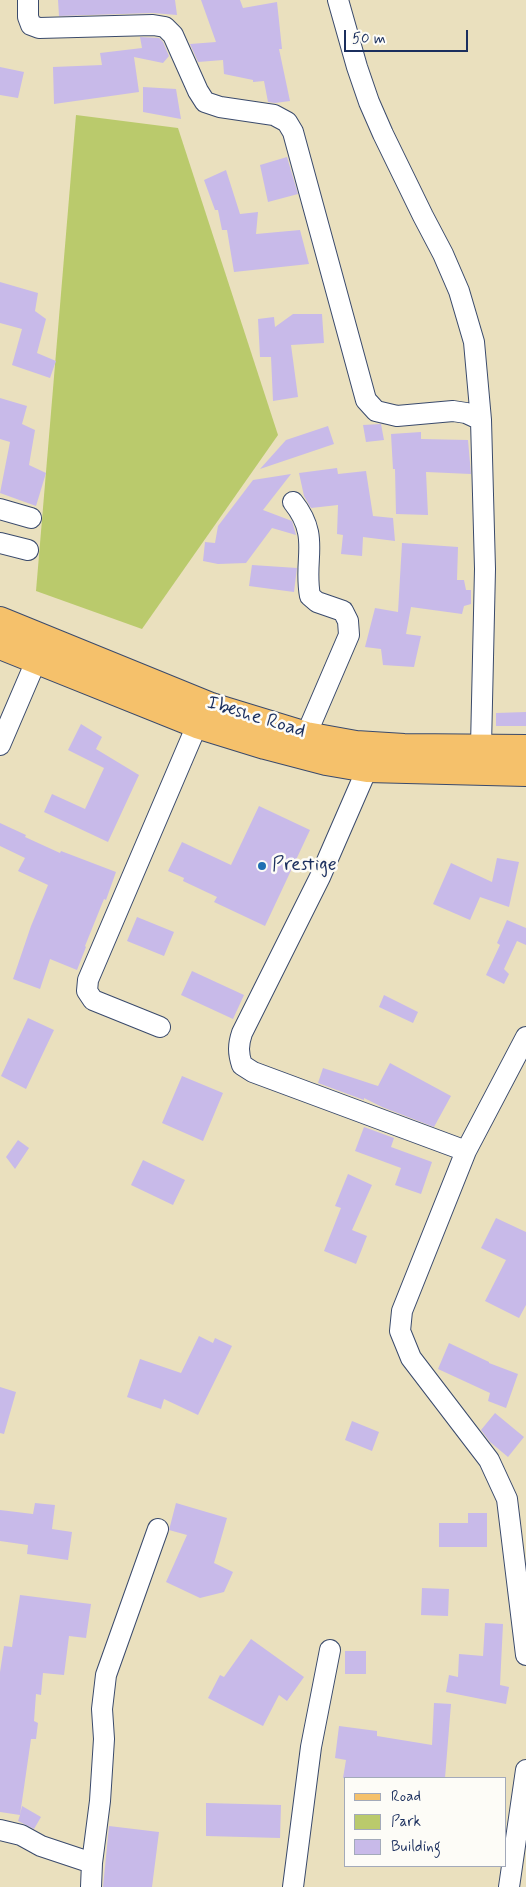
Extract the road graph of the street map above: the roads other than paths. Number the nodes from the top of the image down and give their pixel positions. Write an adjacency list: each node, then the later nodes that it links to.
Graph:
1 (28, 0): 3 (street)
2 (338, 0): 3 (street)
3 (481, 420): 15 (street)
4 (292, 502): 13 (street)
5 (0, 509): 6 (street)
6 (30, 518)
7 (0, 543): 8 (street)
8 (28, 550)
9 (0, 620): 13 (main road, Ibeshe Road)
10 (0, 646): 11 (main road, Ibeshe Road)
11 (36, 661): 12 (main road, Ibeshe Road); 14 (street)
12 (197, 725): 17 (main road, Ibeshe Road); 19 (street)
13 (306, 735): 15 (main road, Ibeshe Road)
14 (0, 745)
15 (481, 746): 16 (main road, Ibeshe Road)
16 (526, 748)
17 (367, 769): 18 (main road, Ibeshe Road); 21 (street)
18 (526, 773)
19 (160, 1027)
20 (526, 1037): 21 (street)
21 (466, 1151): 24 (street)
22 (158, 1528): 27 (street)
23 (330, 1650): 29 (street)
24 (526, 1655)
25 (526, 1770): 30 (street)
26 (0, 1830): 27 (street)
27 (92, 1863): 28 (street)
28 (92, 1887)
29 (293, 1887)
30 (510, 1887)

